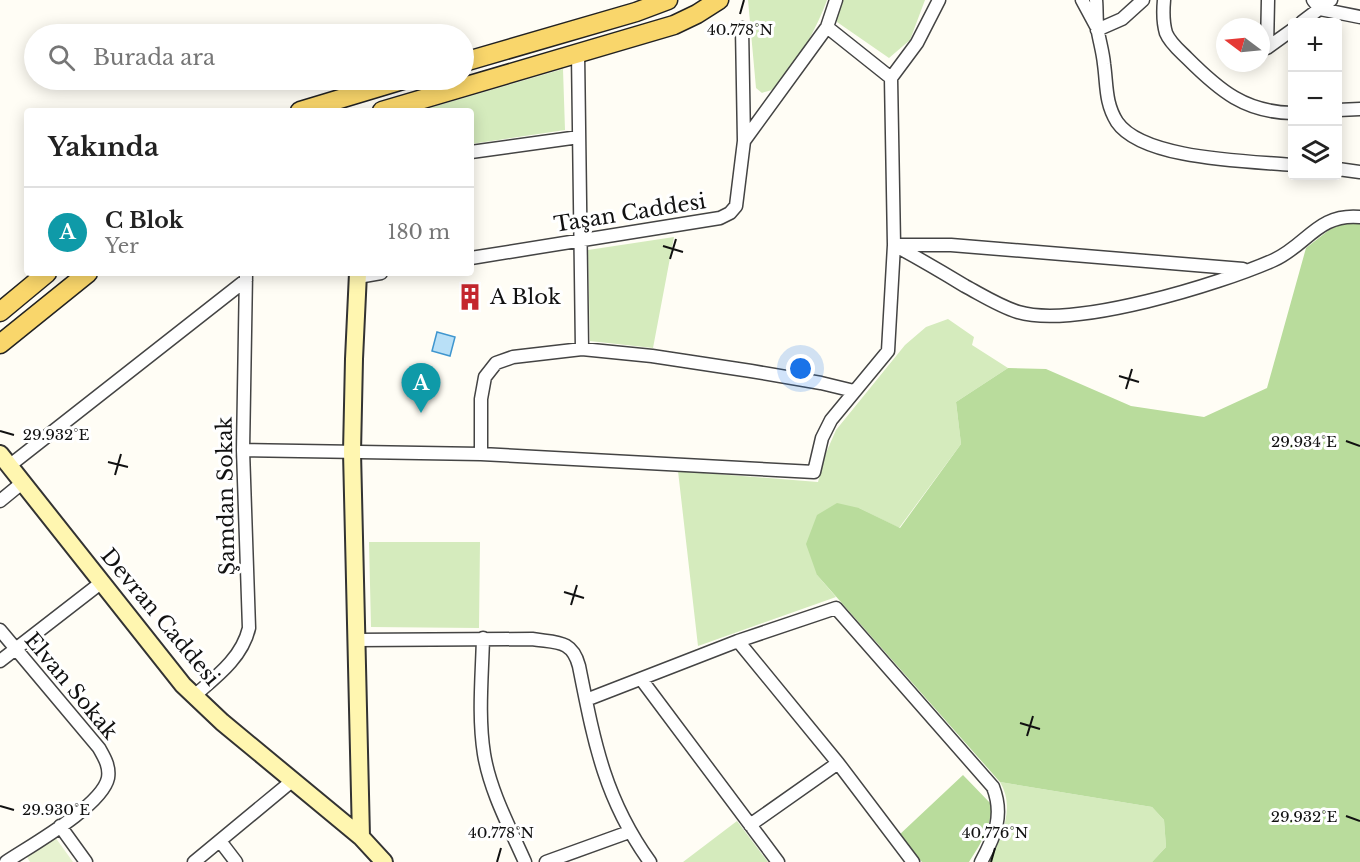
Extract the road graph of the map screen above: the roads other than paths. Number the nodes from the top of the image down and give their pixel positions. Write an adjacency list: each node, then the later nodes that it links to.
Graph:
1 (668, 0): 19 (main road)
2 (719, 0): 18 (main road)
3 (836, 0): 14 (street, Taşan Caddesi)
4 (939, 0): 20 (street)
5 (1082, 0): 16 (street)
6 (1096, 0): 16 (street)
7 (1143, 0): 16 (street)
8 (1164, 0): 28 (street)
9 (1268, 0): 17 (street)
10 (1331, 0): 11 (street)
11 (1317, 5): 12 (street); 13 (street)
12 (1360, 17)
13 (1306, 18)
14 (827, 27): 20 (street); 30 (street, Taşan Caddesi)
15 (742, 28): 30 (street)
16 (1098, 30): 32 (street)
17 (1288, 33)
18 (578, 53): 21 (main road); 29 (street)
19 (474, 59)
20 (891, 78): 37 (street)
21 (474, 84)
22 (370, 90): 24 (main road)
23 (453, 90): 25 (main road)
24 (310, 108)
25 (392, 108)
26 (1360, 109): 27 (street)
27 (1342, 110)
28 (1288, 113)
29 (579, 137): 31 (street); 36 (street)
30 (744, 141): 36 (street, Taşan Caddesi)
31 (474, 152)
32 (1288, 165)
33 (1342, 170): 34 (street)
34 (1360, 172)
35 (1360, 217): 39 (street)
36 (580, 241): 38 (street, Taşan Caddesi); 46 (street)
37 (894, 245): 39 (street); 39 (street); 47 (street)
38 (474, 258)
39 (1250, 269)
40 (43, 276): 44 (main road)
41 (84, 276): 45 (main road)
42 (246, 276): 48 (street, Şamdan Sokak); 51 (street)
43 (358, 276): 49 (main road)
44 (0, 312)
45 (0, 344)
46 (582, 349): 47 (street); 50 (street)
47 (854, 391): 50 (street)
48 (243, 450): 49 (street); 62 (street, Şamdan Sokak)
49 (352, 452): 50 (street); 57 (main road)
50 (481, 454)
51 (4, 460): 52 (main road, Devran Caddesi)
52 (22, 483): 53 (street); 54 (main road, Devran Caddesi)
53 (0, 501)
54 (102, 582): 59 (street); 62 (main road, Devran Caddesi)
55 (0, 630): 59 (street, Elvan Sokak)
56 (483, 638): 57 (street); 63 (street); 76 (street)
57 (355, 640): 69 (main road)
58 (738, 641): 61 (street); 64 (street); 81 (street)
59 (16, 650): 60 (street); 67 (street, Elvan Sokak)
60 (0, 661)
61 (641, 679): 63 (street); 66 (street)
62 (194, 696): 65 (main road, Devran Caddesi)
63 (586, 700): 68 (street)
64 (838, 763): 66 (street); 80 (street)
65 (292, 781): 69 (main road, Devran Caddesi); 70 (street)
66 (750, 825): 79 (street)
67 (60, 826): 71 (street, Elvan Sokak); 72 (street)
68 (629, 832): 77 (street); 78 (street)
69 (361, 837): 75 (main road, Devran Caddesi)
70 (220, 841): 73 (street); 74 (street)
71 (6, 862)
72 (86, 862)
73 (194, 862)
74 (236, 862)
75 (384, 862)
76 (525, 862)
77 (546, 862)
78 (650, 862)
79 (778, 862)
80 (913, 862)
81 (981, 862)

